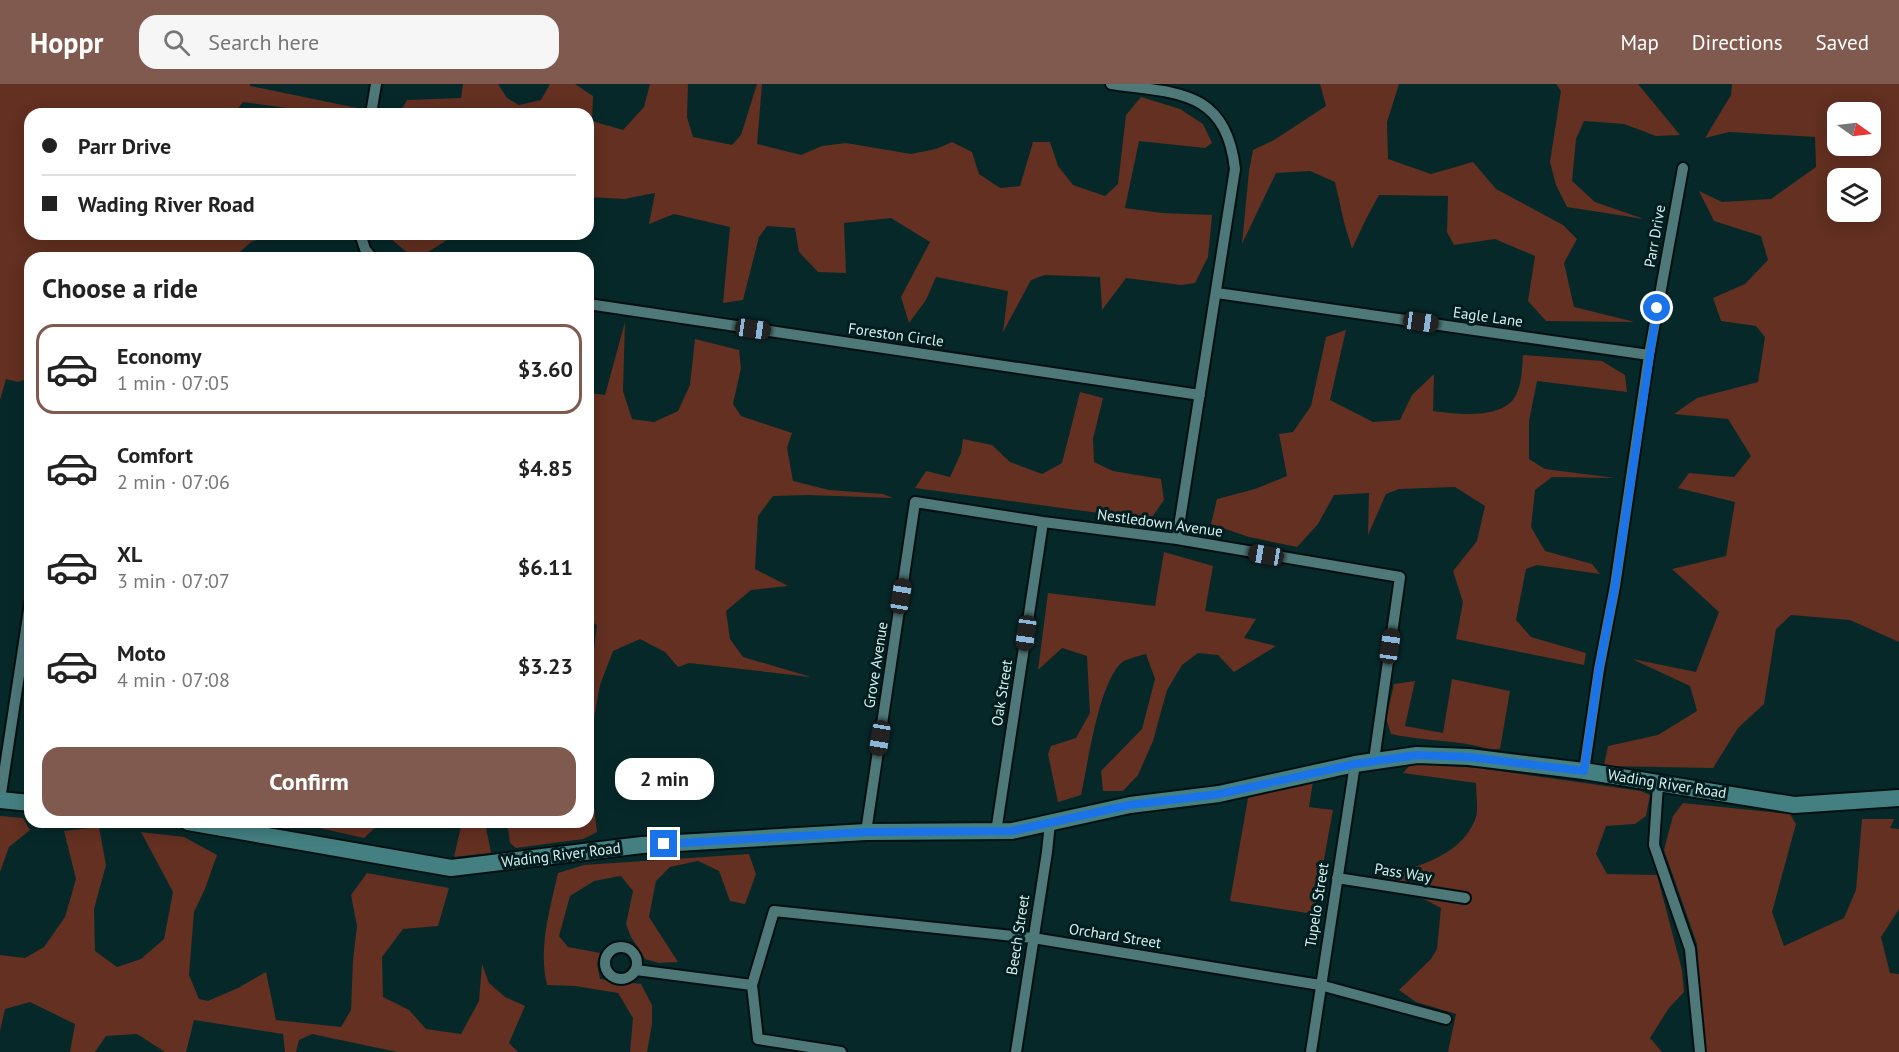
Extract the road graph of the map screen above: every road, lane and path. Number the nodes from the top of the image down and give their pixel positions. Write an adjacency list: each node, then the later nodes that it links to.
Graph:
1 (376, 84): 3 (street)
2 (1111, 84): 5 (street)
3 (372, 108)
4 (1683, 168): 7 (street, Parr Drive)
5 (1217, 293): 7 (street, Eagle Lane); 8 (street)
6 (594, 305): 8 (street, Foreston Circle)
7 (1649, 355): 15 (street, Parr Drive)
8 (1200, 395): 11 (street)
9 (915, 502): 10 (street, Nestledown Avenue); 22 (street, Grove Avenue)
10 (1043, 522): 11 (street, Nestledown Avenue); 23 (street, Oak Street)
11 (1177, 539): 13 (street, Nestledown Avenue)
12 (24, 642): 18 (street)
13 (1374, 760): 14 (main road, Wading River Road); 15 (main road, Wading River Road)
14 (1355, 764): 20 (main road, Wading River Road); 24 (street, Tupelo Street)
15 (1584, 771): 16 (main road, Wading River Road)
16 (1658, 784): 17 (main road, Wading River Road); 34 (street)
17 (1899, 798)
18 (0, 800): 19 (main road)
19 (24, 802)
20 (1050, 823): 23 (main road, Wading River Road); 26 (street, Beech Street)
21 (249, 828): 22 (main road, Wading River Road)
22 (866, 832): 23 (main road, Wading River Road)
23 (996, 832)
24 (1337, 878): 25 (street, Pass Way); 29 (street, Tupelo Street)
25 (1465, 898)
26 (1033, 938): 28 (street, Orchard Street); 29 (street, Orchard Street); 32 (street, Beech Street)
27 (636, 970): 28 (street)
28 (752, 985): 31 (street)
29 (1320, 985): 30 (street, Orchard Street); 33 (street, Tupelo Street)
30 (1446, 1019)
31 (841, 1052)
32 (1016, 1052)
33 (1311, 1052)
34 (1700, 1052)

